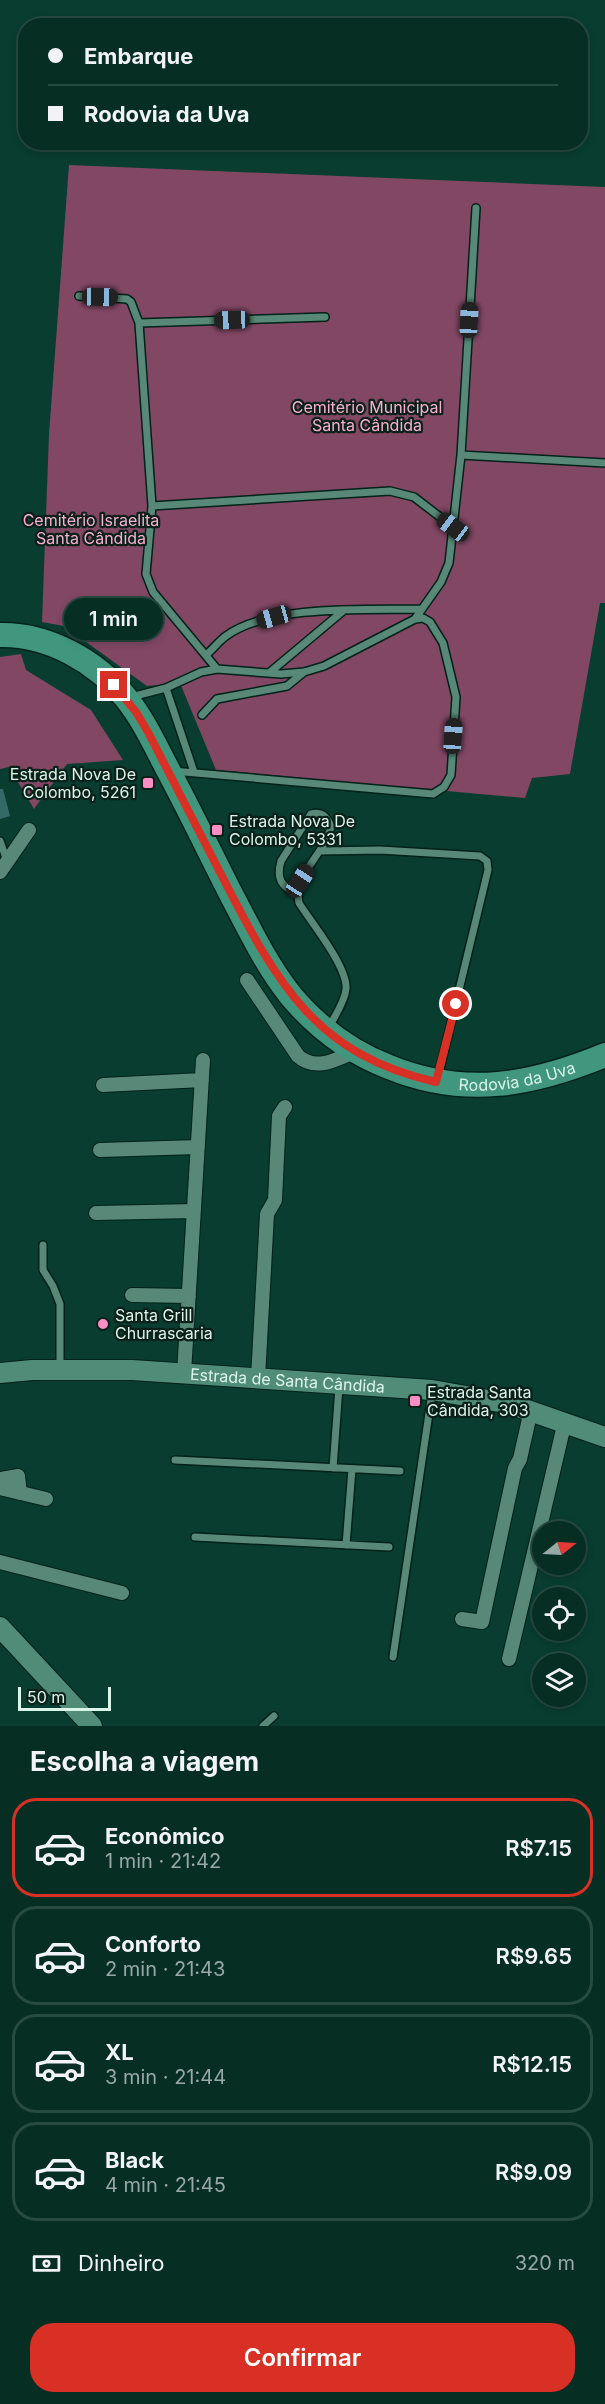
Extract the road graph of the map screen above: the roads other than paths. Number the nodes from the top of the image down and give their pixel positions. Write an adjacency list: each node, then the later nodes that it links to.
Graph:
1 (476, 208): 5 (lane)
2 (79, 296): 4 (lane)
3 (325, 317): 4 (lane)
4 (139, 323): 7 (lane)
5 (461, 455): 6 (lane); 8 (lane)
6 (605, 463)
7 (152, 506): 8 (lane); 13 (lane)
8 (453, 527): 9 (lane)
9 (422, 609): 10 (lane); 11 (lane)
10 (344, 610): 13 (lane); 16 (lane)
11 (415, 619): 15 (lane); 21 (lane)
12 (0, 635): 18 (highway, Rodovia da Uva)
13 (206, 655): 14 (lane)
14 (217, 669): 16 (lane); 17 (lane)
15 (304, 672): 16 (lane); 19 (lane)
16 (269, 673)
17 (166, 688): 18 (lane); 21 (lane)
18 (126, 698): 20 (highway, Rodovia da Uva)
19 (202, 716)
20 (168, 771): 21 (lane); 28 (highway, Rodovia da Uva)
21 (194, 772)
22 (29, 830): 25 (street)
23 (0, 841): 25 (lane)
24 (320, 851): 26 (lane); 26 (lane); 33 (lane)
25 (3, 867)
26 (297, 894): 28 (lane)
27 (246, 980): 29 (street)
28 (327, 1032): 29 (highway, Rodovia da Uva)
29 (356, 1052): 33 (highway, Rodovia da Uva)
30 (605, 1055): 33 (highway, Rodovia da Uva)
31 (203, 1060): 32 (street)
32 (202, 1080): 34 (street); 36 (street)
33 (436, 1082)
34 (103, 1085)
35 (285, 1107): 46 (street)
36 (198, 1147): 37 (street); 38 (street)
37 (100, 1150)
38 (194, 1211): 39 (street); 42 (street)
39 (96, 1214)
40 (42, 1245): 43 (lane)
41 (132, 1295): 42 (street)
42 (189, 1296): 45 (street)
43 (60, 1369): 44 (main road, Estrada de Santa Cândida); 45 (main road, Estrada de Santa Cândida)
44 (0, 1373)
45 (184, 1373): 46 (main road, Estrada de Santa Cândida)
46 (258, 1378): 47 (main road, Estrada de Santa Cândida)
47 (339, 1383): 48 (main road, Estrada de Santa Cândida); 53 (lane)
48 (432, 1390): 49 (main road, Estrada de Santa Cândida); 67 (lane)
49 (531, 1410): 50 (main road, Estrada de Santa Cândida); 65 (street)
50 (565, 1421): 51 (main road, Estrada de Santa Cândida); 68 (street)
51 (605, 1437)
52 (175, 1460): 53 (lane)
53 (333, 1468): 54 (lane)
54 (352, 1469): 55 (lane); 61 (lane)
55 (400, 1471)
56 (0, 1479): 58 (street)
57 (0, 1488): 58 (street)
58 (20, 1493): 59 (street)
59 (46, 1499)
60 (195, 1537): 61 (lane)
61 (346, 1545): 62 (lane)
62 (389, 1547)
63 (0, 1562): 64 (street)
64 (122, 1593)
65 (462, 1619)
66 (0, 1627): 70 (main road)
67 (393, 1657)
68 (508, 1659)
69 (274, 1716): 71 (lane)
70 (82, 1718)
71 (263, 1726)

